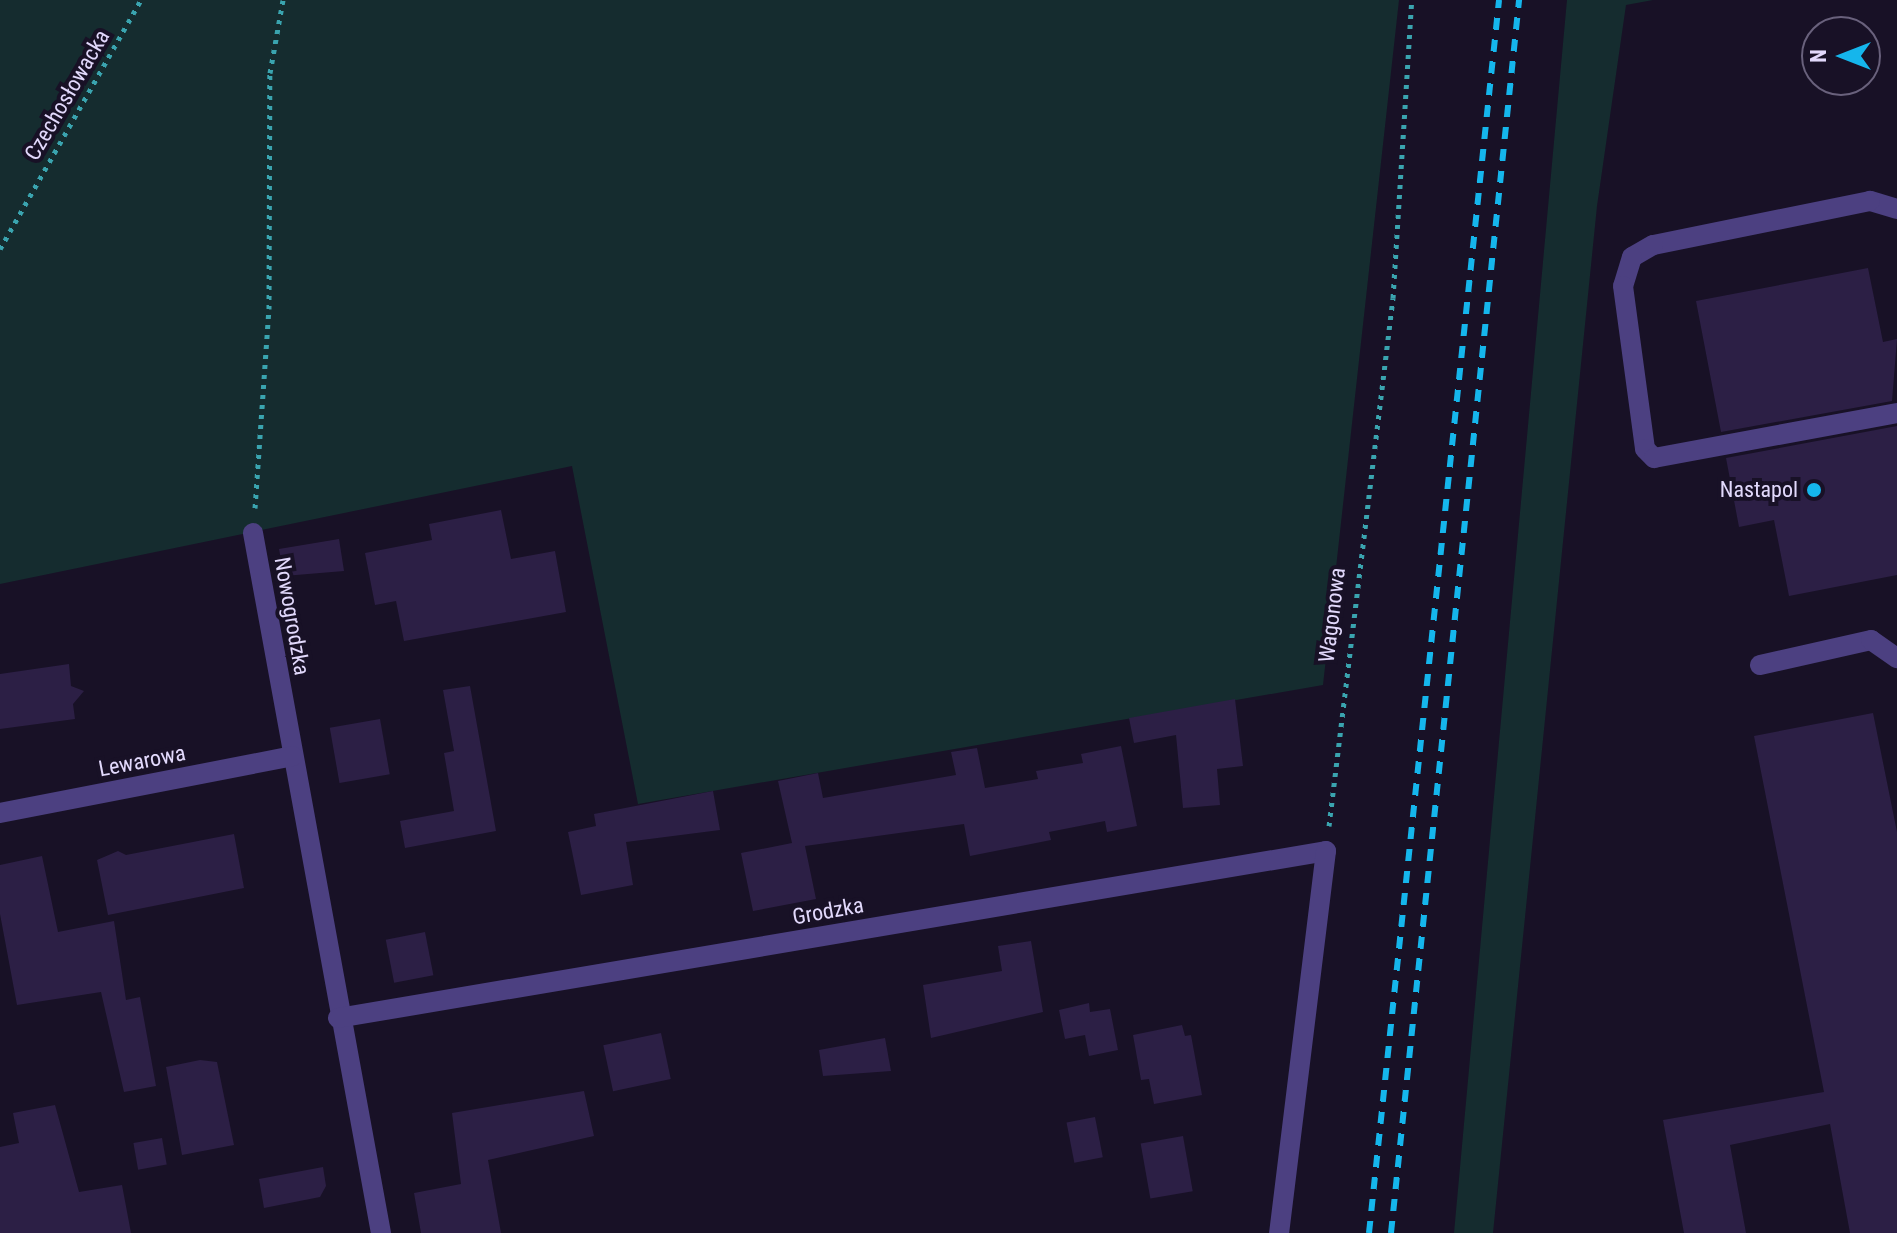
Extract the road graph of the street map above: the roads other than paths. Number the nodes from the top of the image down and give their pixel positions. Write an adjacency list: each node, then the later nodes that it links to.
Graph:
1 (1897, 209): 2 (street)
2 (1897, 413)
3 (253, 533): 6 (street, Nowogrodzka)
4 (1897, 658): 5 (street)
5 (1760, 665)
6 (293, 756): 7 (street, Lewarowa); 8 (street, Nowogrodzka)
7 (0, 813)
8 (338, 1018): 9 (street, Nowogrodzka); 10 (street, Grodzka)
9 (379, 1233)
10 (1279, 1233)

